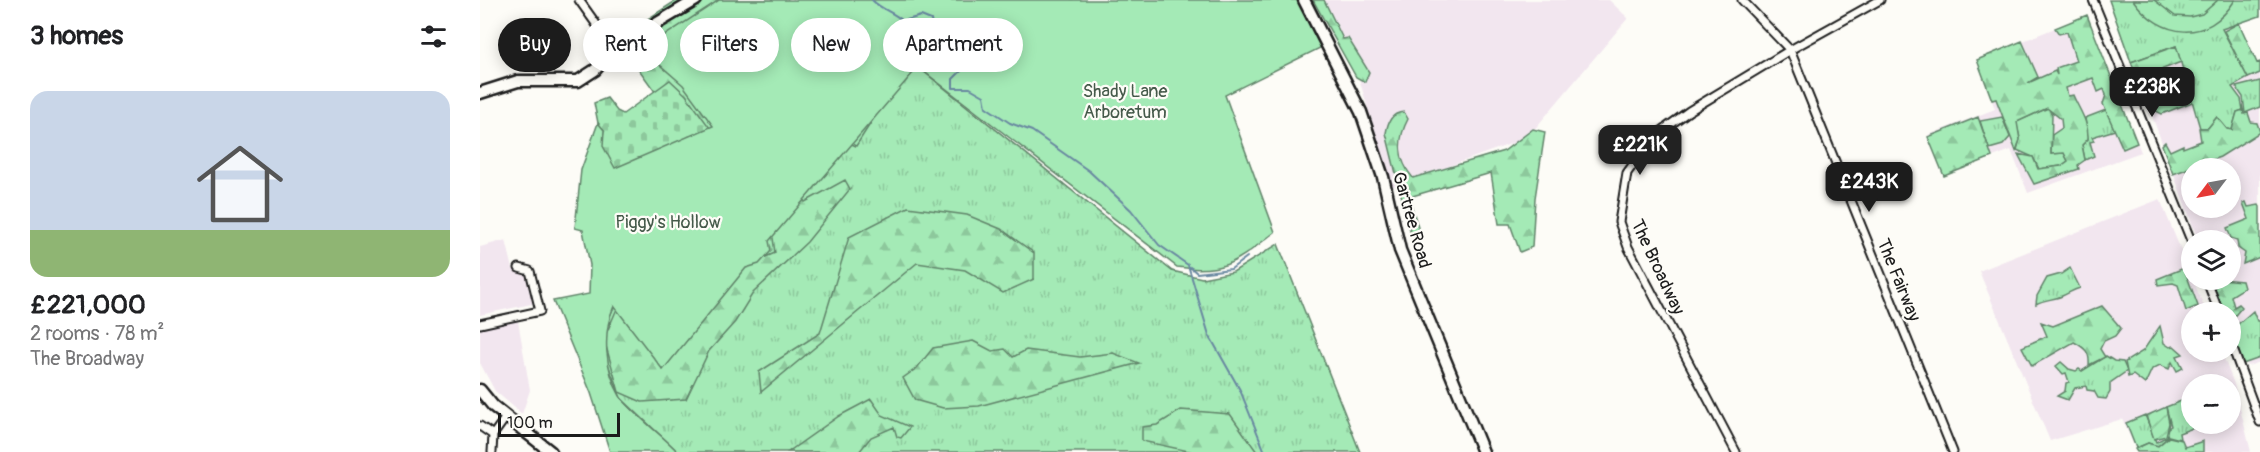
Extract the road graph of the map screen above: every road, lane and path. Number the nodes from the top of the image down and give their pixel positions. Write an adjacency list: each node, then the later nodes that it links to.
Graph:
1 (579, 0): 7 (street)
2 (696, 0): 8 (main road)
3 (1304, 0): 23 (main road, Gartree Road)
4 (1742, 0): 9 (street, The Fairway)
5 (1880, 0): 9 (street, The Broadway)
6 (2093, 0): 12 (street)
7 (592, 18)
8 (666, 18)
9 (1790, 50): 24 (street, The Broadway); 25 (street, The Fairway)
10 (592, 72): 11 (main road)
11 (480, 93)
12 (2187, 230)
13 (519, 268): 14 (street)
14 (480, 324)
15 (2238, 362): 18 (street)
16 (480, 390): 17 (main road)
17 (506, 417): 20 (street); 22 (main road)
18 (2260, 422)
19 (480, 426): 20 (street)
20 (493, 435): 21 (street)
21 (492, 452)
22 (552, 452)
23 (1483, 452)
24 (1736, 452)
25 (1953, 452)

